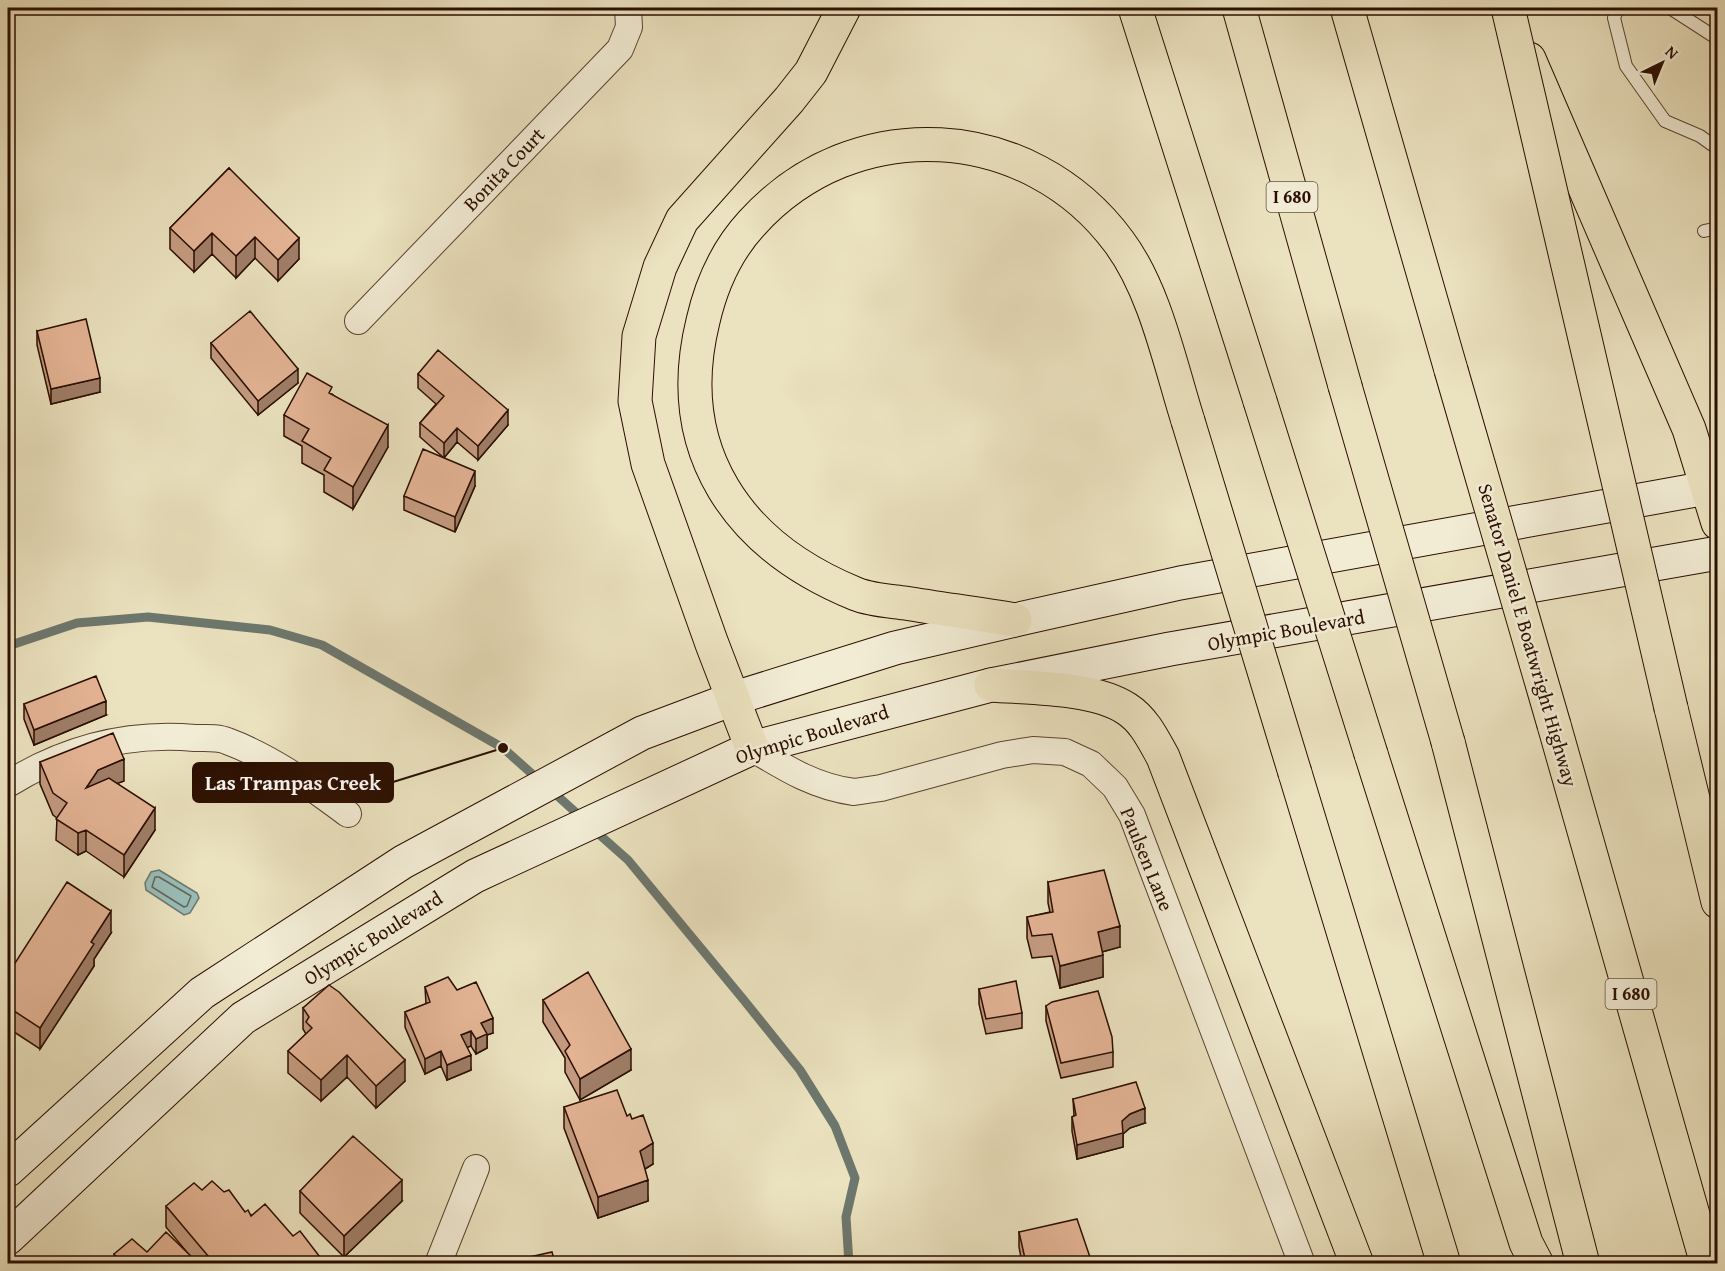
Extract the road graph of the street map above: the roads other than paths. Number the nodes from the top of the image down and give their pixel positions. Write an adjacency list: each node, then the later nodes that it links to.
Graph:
1 (628, 8): 13 (street, Bonita Court)
2 (844, 8): 19 (highway)
3 (1135, 8): 31 (highway, bridge)
4 (1239, 8): 32 (highway, I 680, bridge)
5 (1347, 8): 33 (highway, Senator Daniel E Boatwright Highway / I 680, bridge)
6 (1508, 8): 14 (highway); 23 (highway, bridge)
7 (1618, 8): 10 (lane)
8 (1671, 8): 9 (lane)
9 (1718, 39)
10 (1718, 149)
11 (1718, 228): 12 (lane)
12 (1704, 231)
13 (358, 321)
14 (1712, 487): 15 (highway); 17 (main road)
15 (1718, 523)
16 (1718, 553): 18 (main road, Olympic Boulevard)
17 (1016, 620): 19 (main road); 30 (highway, bridge)
18 (991, 685): 20 (main road, Olympic Boulevard); 29 (highway)
19 (735, 698): 20 (highway); 25 (main road)
20 (752, 748): 26 (main road, Olympic Boulevard); 28 (street, Paulsen Lane)
21 (8, 784): 22 (street)
22 (348, 814)
23 (1718, 902)
24 (476, 1168): 27 (street)
25 (8, 1170)
26 (8, 1238)
27 (438, 1263)
28 (1302, 1263)
29 (1357, 1263)
30 (1444, 1263)
31 (1537, 1263)
32 (1583, 1263)
33 (1707, 1263)

